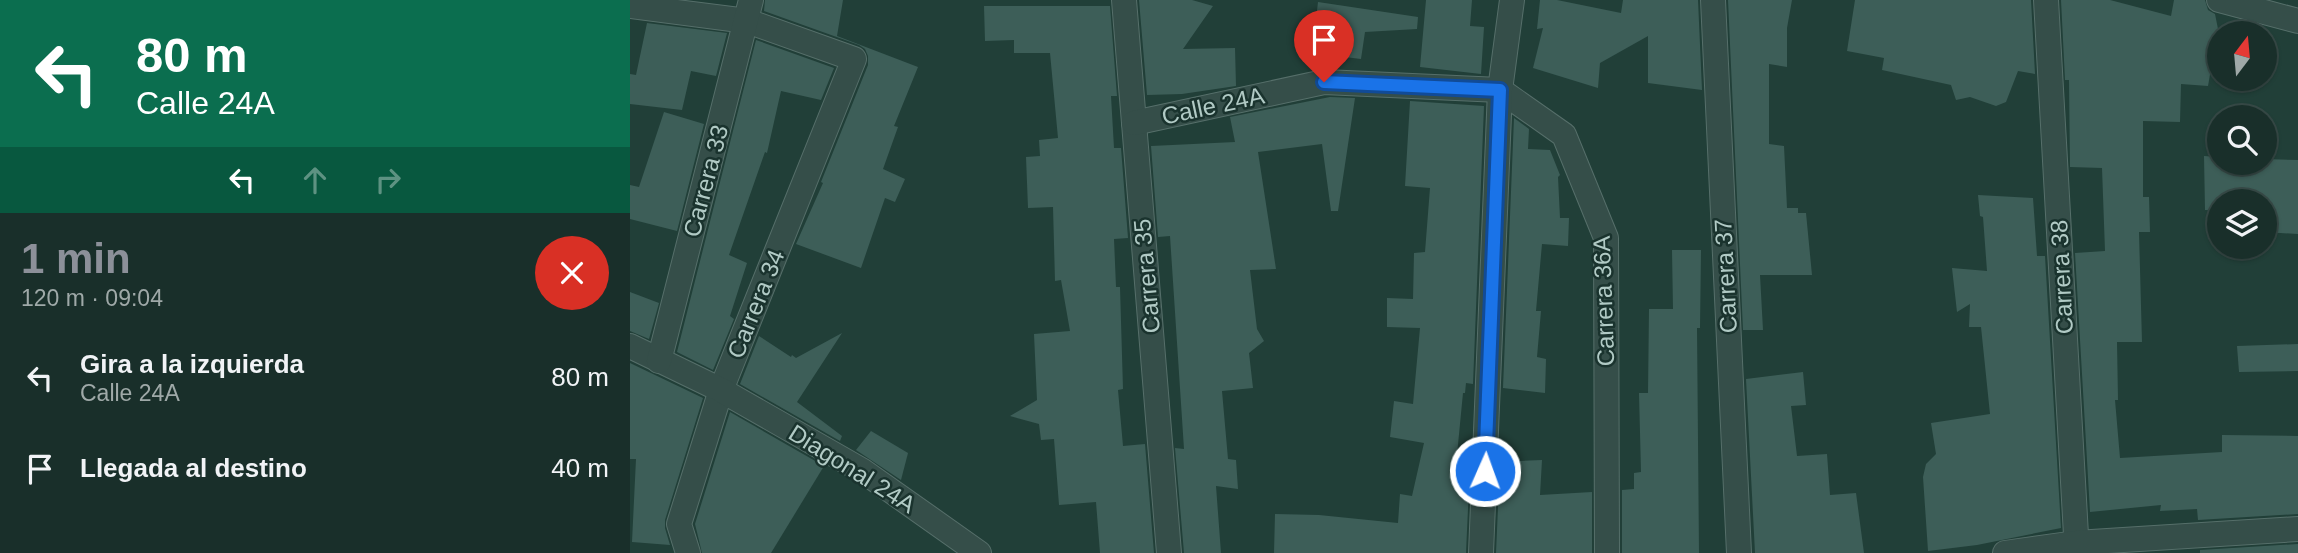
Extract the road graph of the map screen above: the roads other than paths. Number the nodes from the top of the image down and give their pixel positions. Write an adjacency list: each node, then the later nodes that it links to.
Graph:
1 (1124, 0): 10 (street, Carrera 35)
2 (1512, 0): 9 (street)
3 (1713, 0): 21 (street, Carrera 37)
4 (2046, 0): 15 (street, Carrera 38)
5 (2219, 0): 8 (street)
6 (630, 6): 7 (street)
7 (749, 10): 12 (street, Carrera 33); 13 (street, Carrera 34)
8 (2298, 21)
9 (1500, 90): 10 (street, Calle 24A); 19 (street); 20 (street, Carrera 36A)
10 (1134, 123): 18 (street, Carrera 35)
11 (630, 346): 12 (street)
12 (659, 361): 13 (street)
13 (721, 390): 16 (street, Carrera 34); 17 (street, Diagonal 24A)
14 (2298, 529): 15 (street)
15 (2077, 548): 22 (street)
16 (688, 553)
17 (979, 553)
18 (1169, 553)
19 (1481, 553)
20 (1607, 553)
21 (1739, 553)
22 (2005, 553)

